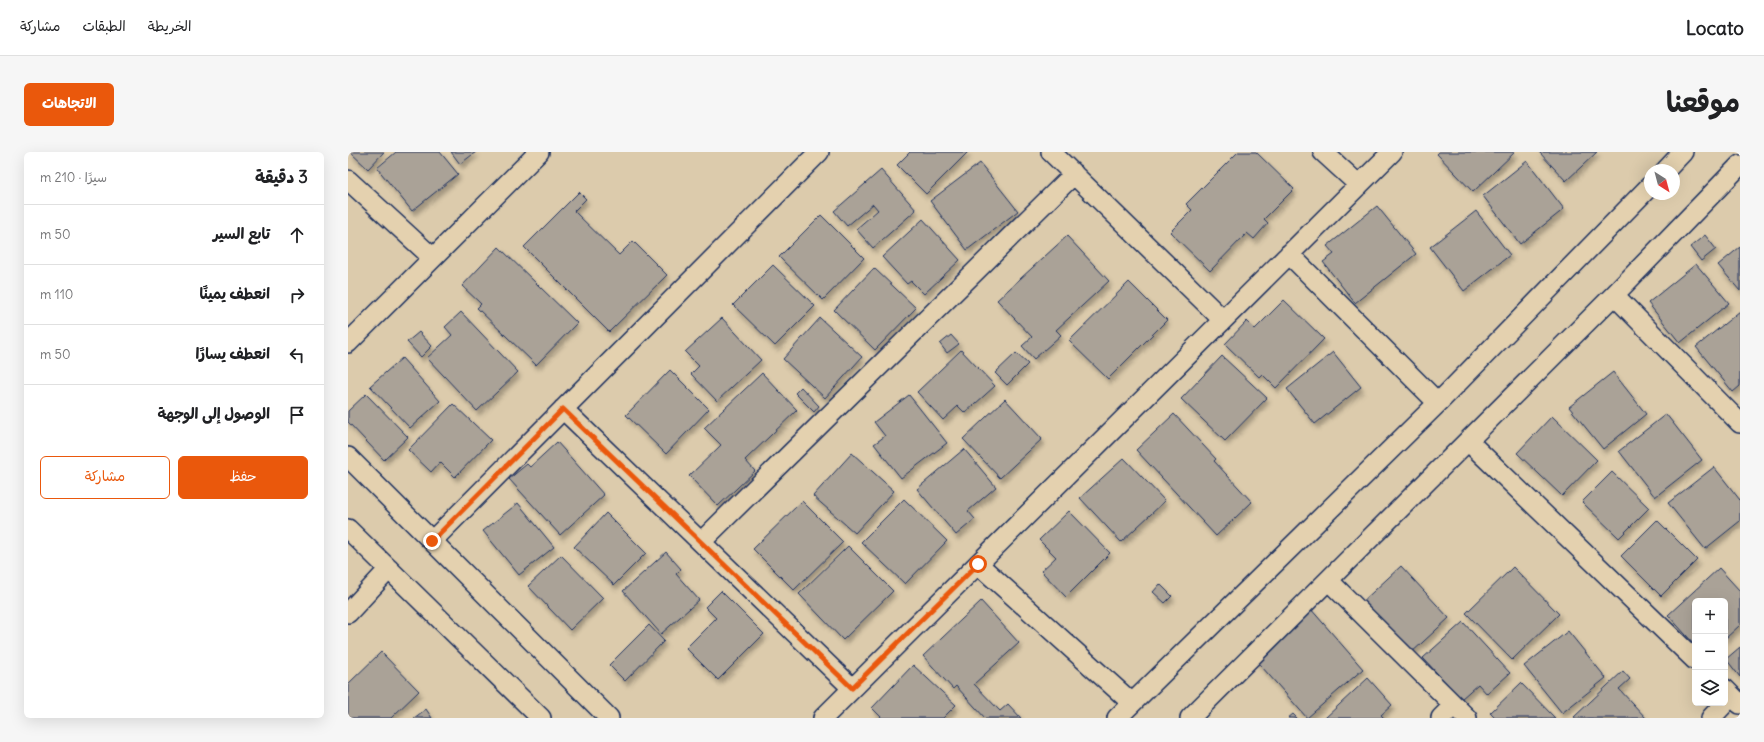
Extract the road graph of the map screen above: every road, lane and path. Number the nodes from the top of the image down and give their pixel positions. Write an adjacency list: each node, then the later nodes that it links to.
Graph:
1 (539, 152): 14 (street)
2 (819, 152): 19 (street)
3 (1051, 152): 9 (street)
4 (1323, 152): 11 (street)
5 (1392, 152): 11 (street)
6 (1683, 152): 7 (street)
7 (1672, 164)
8 (1740, 165): 15 (street)
9 (1074, 174): 16 (street); 25 (street)
10 (348, 180): 14 (street)
11 (1358, 185): 13 (street)
12 (1644, 192): 18 (street)
13 (1289, 254): 16 (street); 18 (street)
14 (433, 258): 17 (street)
15 (1614, 296): 20 (street); 21 (street)
16 (1223, 320): 26 (street)
17 (348, 343)
18 (1438, 403): 33 (street)
19 (563, 409): 24 (street); 25 (street)
20 (1740, 423)
21 (1468, 441): 28 (street); 30 (street)
22 (348, 457): 24 (street)
23 (348, 529): 27 (street)
24 (432, 541): 36 (street)
25 (701, 542): 31 (street)
26 (978, 564): 31 (street); 33 (street)
27 (389, 569): 29 (street); 35 (street)
28 (1329, 581): 34 (street); 39 (street)
29 (348, 613)
30 (1692, 657)
31 (852, 688): 37 (street)
32 (1729, 699): 40 (street)
33 (1132, 703): 38 (street)
34 (1454, 714)
35 (541, 718)
36 (609, 718)
37 (823, 718)
38 (1117, 718)
39 (1190, 718)
40 (1711, 718)

